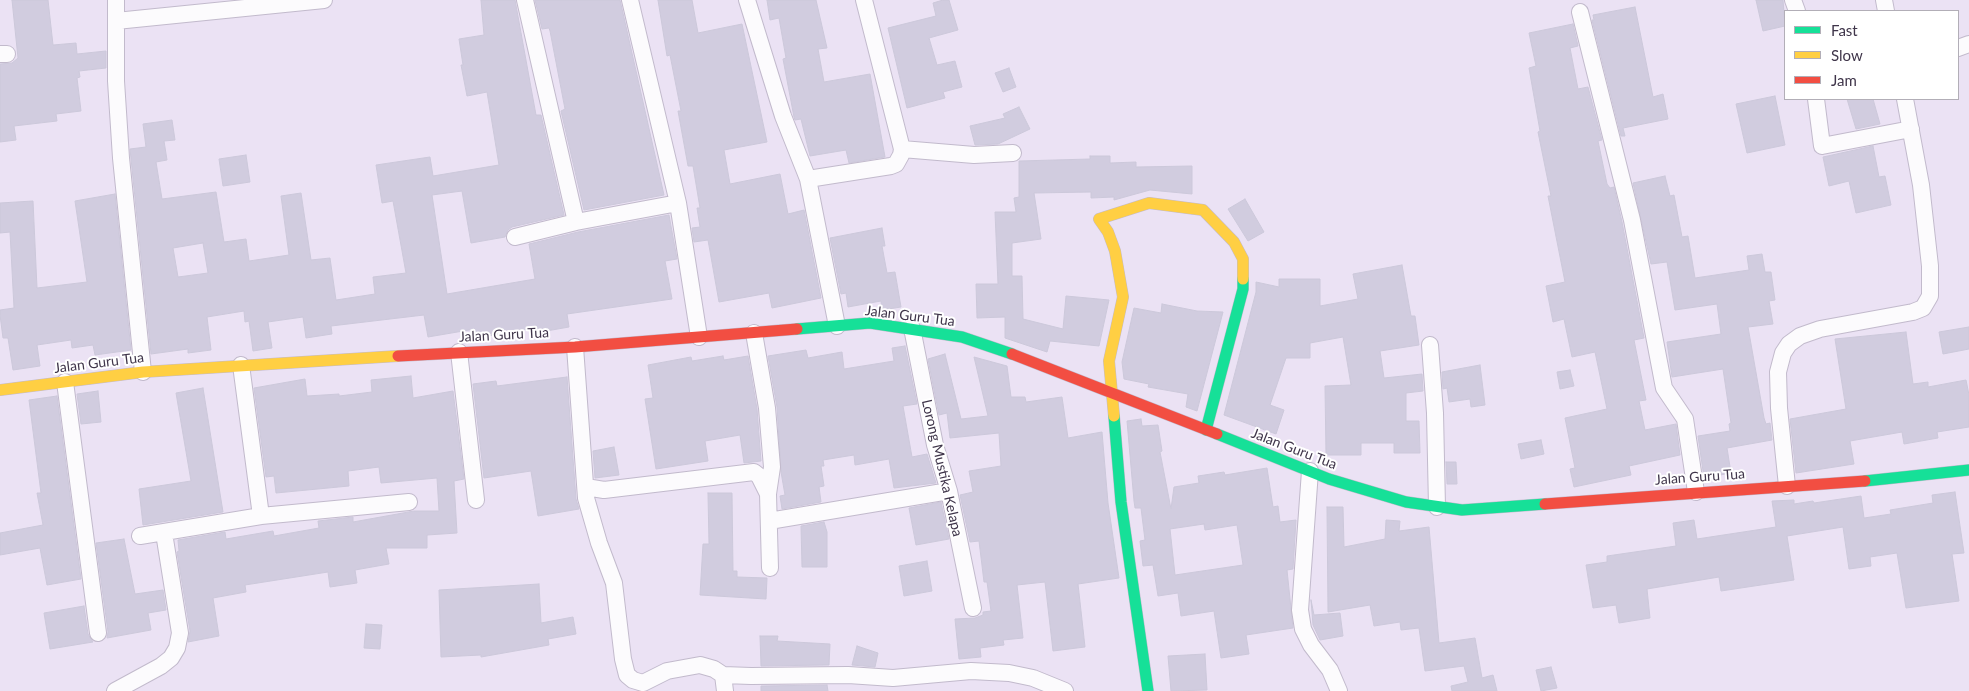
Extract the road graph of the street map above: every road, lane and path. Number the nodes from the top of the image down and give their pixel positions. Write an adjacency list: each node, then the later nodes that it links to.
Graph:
1 (116, 0): 8 (street)
2 (324, 0): 8 (street)
3 (526, 0): 16 (street)
4 (630, 0): 15 (street)
5 (747, 0): 14 (street)
6 (864, 0): 12 (street)
7 (1580, 12): 36 (street)
8 (116, 21): 26 (street)
9 (1816, 100): 11 (street)
10 (1905, 100): 11 (street)
11 (1911, 129): 33 (street)
12 (902, 149): 13 (street); 14 (street)
13 (1013, 153)
14 (808, 179): 18 (street)
15 (678, 203): 16 (street); 21 (street)
16 (576, 222): 17 (street)
17 (515, 237)
18 (837, 326): 19 (main road, Jalan Guru Tua); 20 (main road, Jalan Guru Tua)
19 (912, 328): 29 (main road, Jalan Guru Tua); 35 (street, Lorong Mustika Kelapa)
20 (754, 332): 21 (main road, Jalan Guru Tua); 37 (street)
21 (699, 337): 23 (main road, Jalan Guru Tua)
22 (1430, 345): 40 (street)
23 (575, 347): 24 (main road, Jalan Guru Tua); 34 (street)
24 (459, 352): 25 (main road, Jalan Guru Tua); 38 (street)
25 (241, 365): 26 (main road, Jalan Guru Tua); 41 (street)
26 (144, 372): 27 (main road, Jalan Guru Tua)
27 (65, 382): 28 (main road, Jalan Guru Tua); 47 (street)
28 (0, 390)
29 (1111, 391): 30 (main road, Jalan Guru Tua); 30 (main road); 51 (main road)
30 (1206, 430): 32 (main road, Jalan Guru Tua)
31 (1969, 470): 33 (main road, Jalan Guru Tua)
32 (1310, 471): 40 (main road, Jalan Guru Tua); 52 (street)
33 (1787, 486): 36 (main road, Jalan Guru Tua)
34 (586, 487): 37 (street); 48 (street)
35 (949, 491): 42 (street); 46 (street, Lorong Mustika Kelapa)
36 (1696, 492): 40 (main road, Jalan Guru Tua)
37 (768, 494): 42 (street)
38 (476, 500)
39 (410, 502): 41 (street)
40 (1437, 507)
41 (261, 516): 43 (street)
42 (768, 521): 45 (street)
43 (164, 533): 44 (street); 49 (street)
44 (140, 536)
45 (770, 568)
46 (974, 608)
47 (98, 633)
48 (724, 683): 50 (street)
49 (115, 691)
50 (1065, 691)
51 (1148, 691)
52 (1339, 691)

